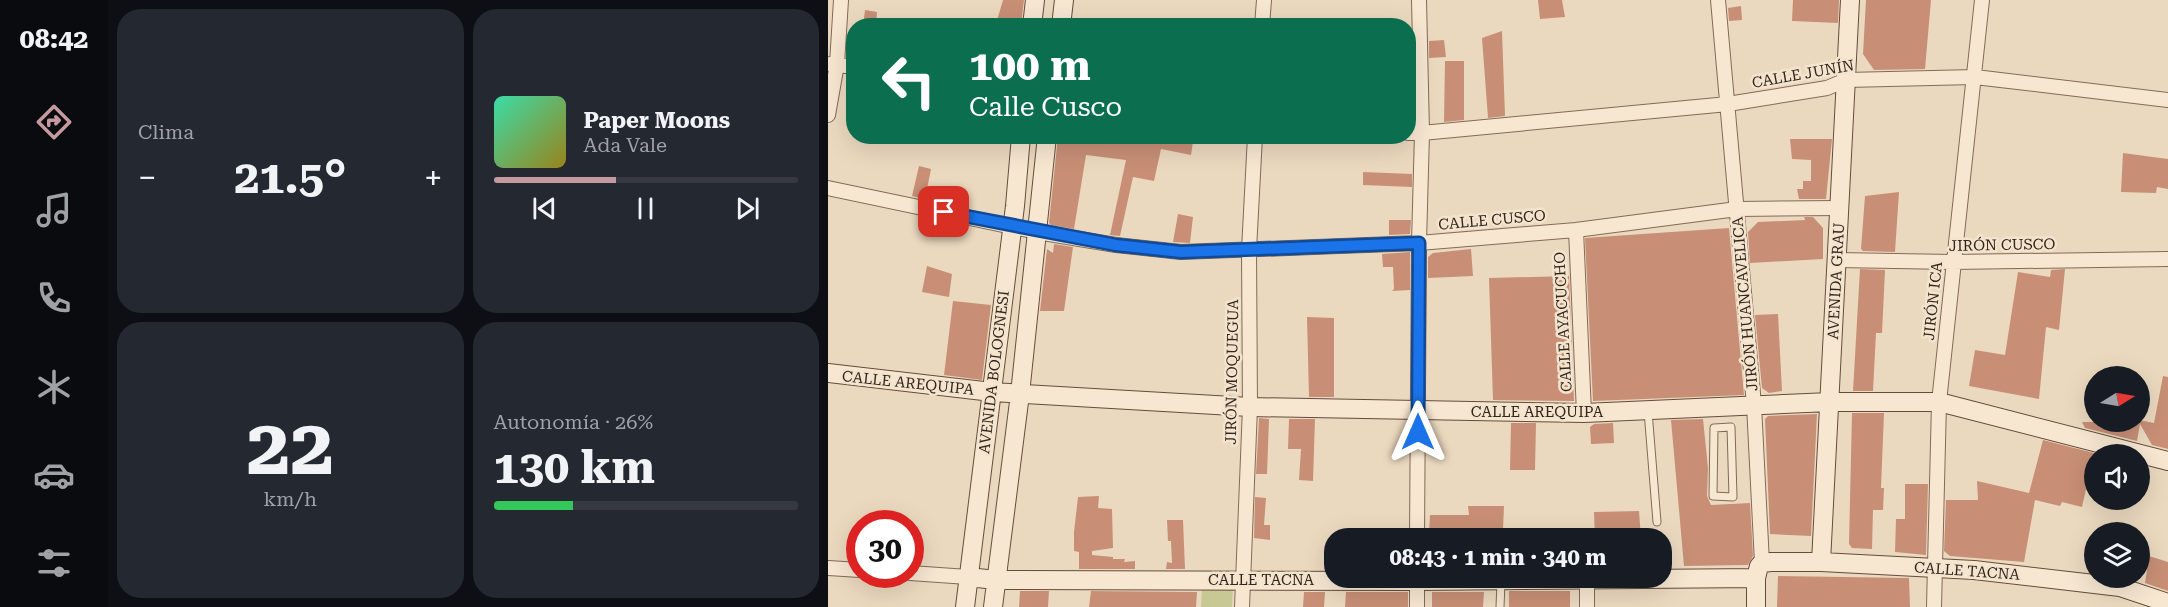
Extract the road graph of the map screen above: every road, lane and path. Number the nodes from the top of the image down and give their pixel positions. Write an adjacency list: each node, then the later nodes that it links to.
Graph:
1 (842, 0): 12 (street)
2 (1035, 0): 9 (street)
3 (1064, 0): 10 (street)
4 (1264, 0): 11 (street)
5 (1419, 0): 15 (street)
6 (1718, 0): 17 (street, JIRÓN HUANCAVELICA)
7 (1850, 0): 14 (street, AVENIDA GRAU)
8 (1982, 0): 13 (street, JIRÓN ICA)
9 (1033, 18)
10 (1062, 18)
11 (1263, 18)
12 (833, 64): 18 (street)
13 (1975, 77): 14 (street, CALLE JUNÍN); 16 (street, CALLE JUNÍN); 34 (street, JIRÓN ICA)
14 (1846, 80): 17 (street, CALLE JUNÍN); 25 (street, AVENIDA GRAU)
15 (1416, 100)
16 (2168, 100)
17 (1728, 104): 19 (street, CALLE JUNÍN); 26 (street, JIRÓN HUANCAVELICA)
18 (828, 115)
19 (1416, 133)
20 (1020, 144): 27 (street, AVENIDA BOLOGNESI)
21 (1046, 144): 29 (street, AVENIDA BOLOGNESI)
22 (1255, 144): 31 (street, JIRÓN MOQUEGUA)
23 (1415, 144): 30 (street)
24 (828, 188): 27 (street, CALLE CUSCO)
25 (1840, 208): 26 (street, CALLE CUSCO); 33 (street, AVENIDA GRAU)
26 (1737, 209): 28 (street, CALLE CUSCO); 40 (street, JIRÓN HUANCAVELICA)
27 (1012, 227): 29 (street, CALLE CUSCO); 36 (street, AVENIDA BOLOGNESI)
28 (1576, 230): 30 (street, CALLE CUSCO); 44 (street, CALLE AYACUCHO)
29 (1037, 232): 31 (street, CALLE CUSCO); 37 (street, AVENIDA BOLOGNESI)
30 (1419, 243): 31 (street, CALLE CUSCO); 43 (street)
31 (1249, 250): 41 (street, JIRÓN MOQUEGUA)
32 (2168, 259): 34 (street, JIRÓN CUSCO)
33 (1837, 260): 34 (street, JIRÓN CUSCO); 38 (street, AVENIDA GRAU)
34 (1953, 262): 39 (street, JIRÓN ICA)
35 (828, 373): 36 (street, CALLE AREQUIPA)
36 (992, 392): 37 (street, CALLE AREQUIPA); 56 (street, AVENIDA BOLOGNESI)
37 (1020, 394): 41 (street, CALLE AREQUIPA); 59 (street, AVENIDA BOLOGNESI)
38 (1830, 402): 39 (street, CALLE AREQUIPA); 40 (street, CALLE AREQUIPA); 49 (street, AVENIDA GRAU)
39 (1939, 402): 46 (street, CALLE AREQUIPA); 51 (street, JIRÓN ICA)
40 (1754, 405): 45 (street, CALLE AREQUIPA); 53 (street, JIRÓN HUANCAVELICA)
41 (1250, 407): 43 (street, CALLE AREQUIPA); 57 (street, JIRÓN MOQUEGUA)
42 (1648, 410): 44 (street, CALLE AREQUIPA); 45 (street, CALLE AREQUIPA); 47 (lane)
43 (1418, 411): 44 (street, CALLE AREQUIPA); 48 (street)
44 (1584, 413)
45 (1714, 417): 45 (lane)
46 (2168, 461)
47 (1657, 522)
48 (1417, 528)
49 (1821, 562): 51 (street, CALLE TACNA); 53 (street, CALLE TACNA)
50 (828, 568): 52 (street)
51 (1935, 568): 63 (street, CALLE TACNA); 71 (street, JIRÓN ICA)
52 (846, 569)
53 (1759, 570): 55 (street, CALLE TACNA); 70 (street, JIRÓN HUANCAVELICA)
54 (924, 574): 56 (street, CALLE TACNA)
55 (1672, 575)
56 (968, 577): 59 (street, CALLE TACNA); 64 (street, AVENIDA BOLOGNESI)
57 (1242, 579): 58 (street, CALLE TACNA); 59 (street, CALLE TACNA); 66 (street, JIRÓN MOQUEGUA)
58 (1324, 579)
59 (996, 580): 65 (street, AVENIDA BOLOGNESI)
60 (1417, 588): 67 (street)
61 (1501, 588): 68 (lane)
62 (1587, 588): 69 (street)
63 (2168, 603)
64 (965, 607)
65 (993, 607)
66 (1242, 607)
67 (1417, 607)
68 (1500, 607)
69 (1587, 607)
70 (1756, 607)
71 (1934, 607)

